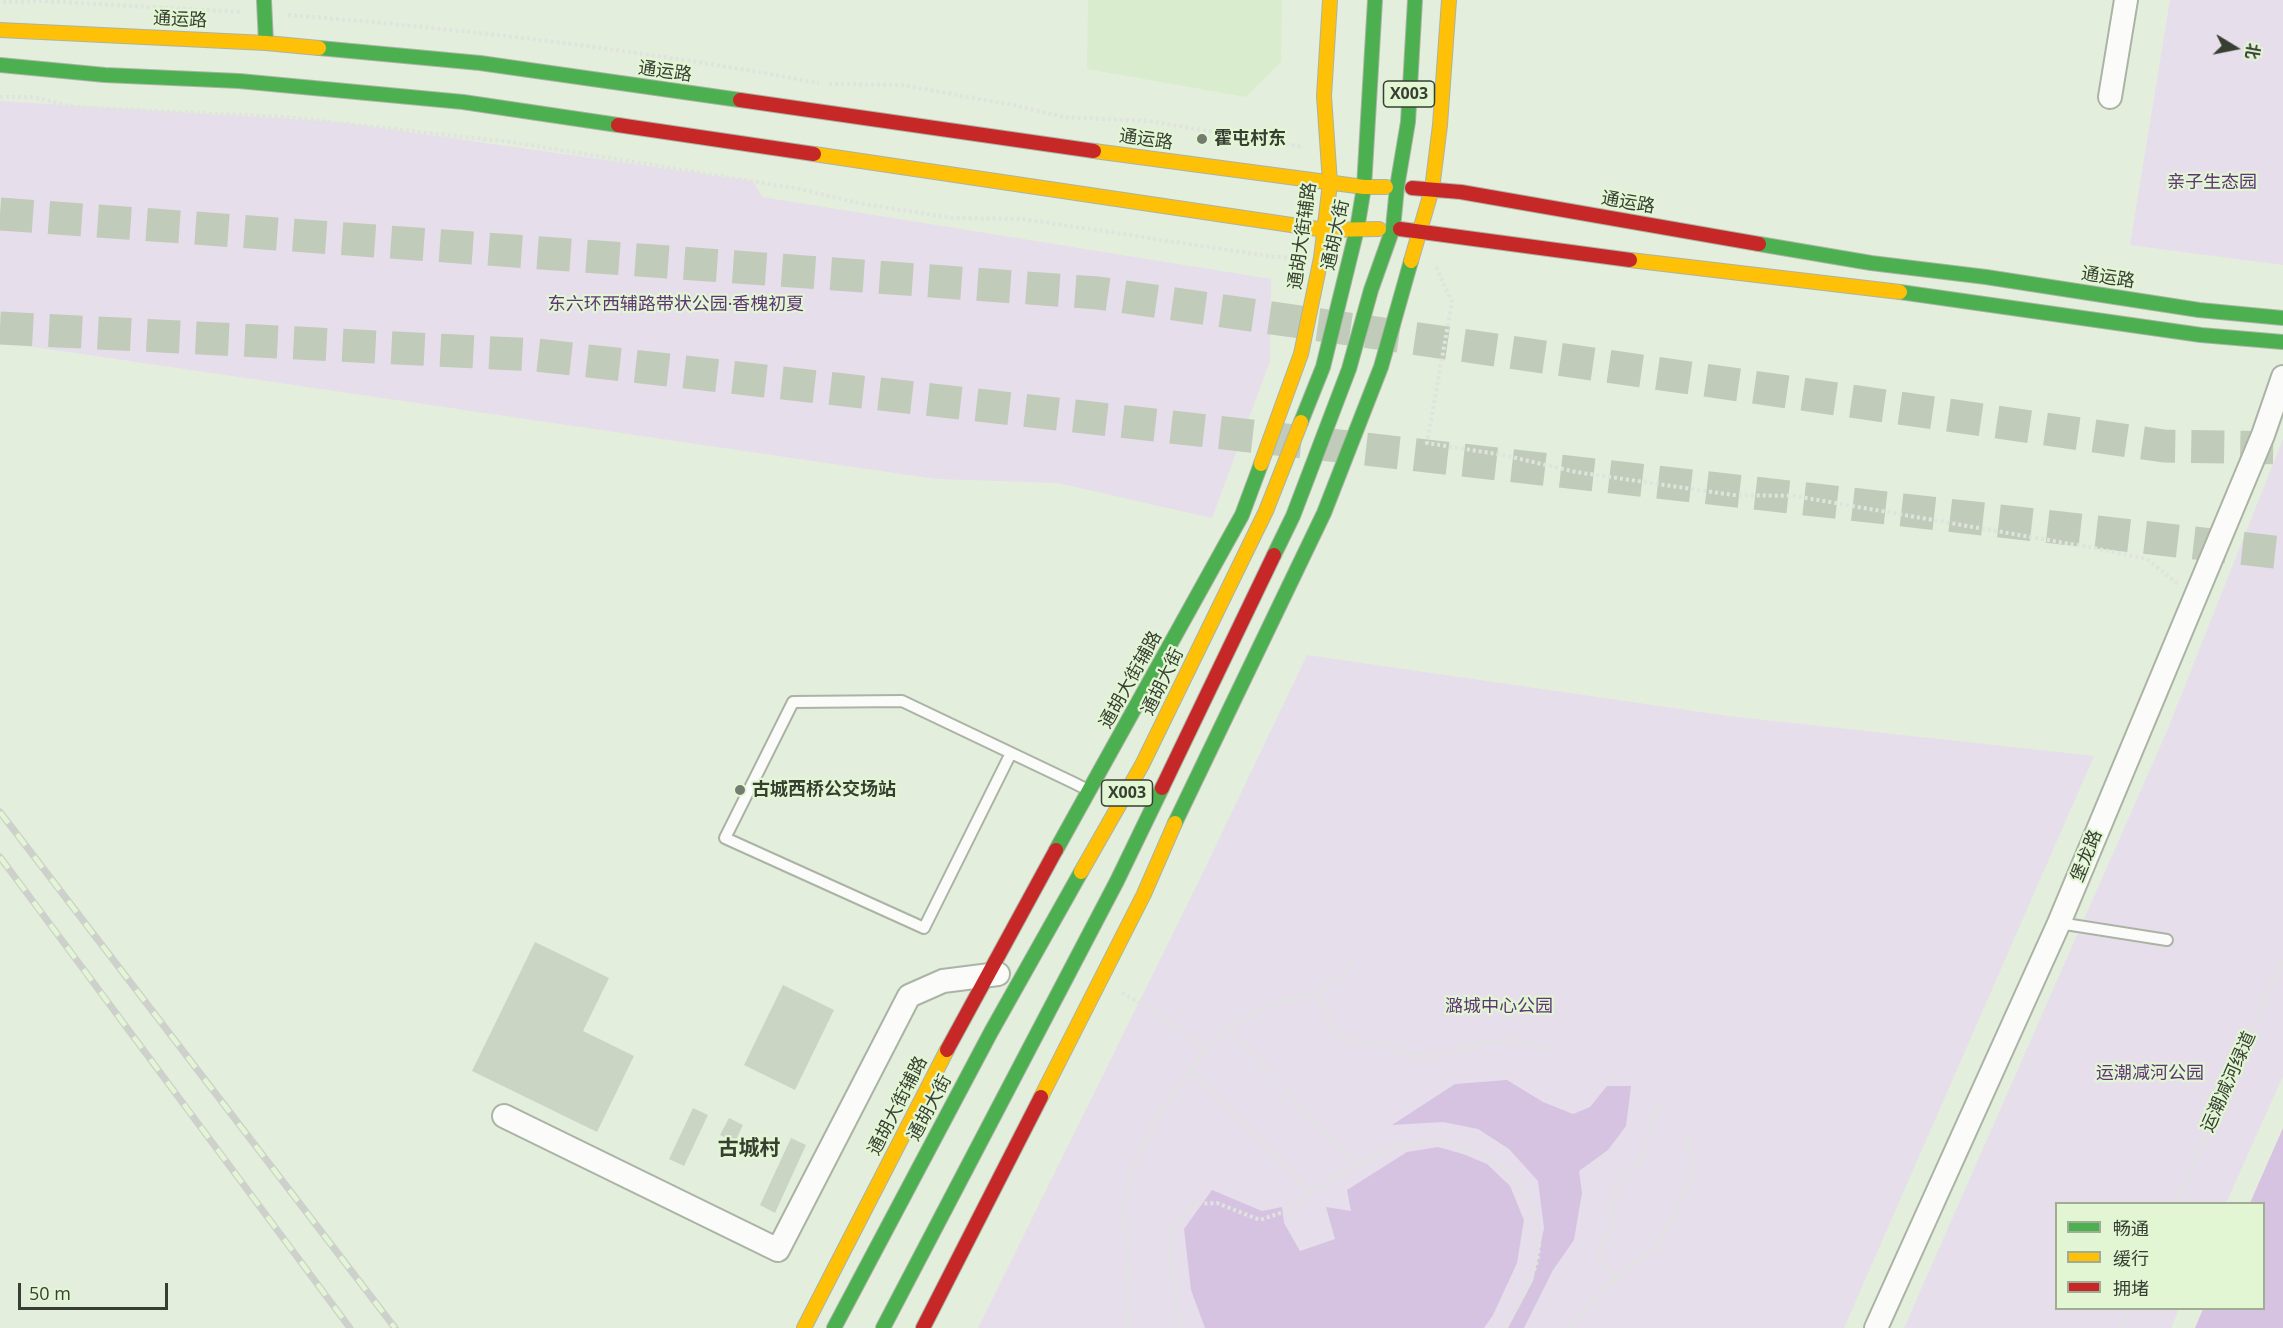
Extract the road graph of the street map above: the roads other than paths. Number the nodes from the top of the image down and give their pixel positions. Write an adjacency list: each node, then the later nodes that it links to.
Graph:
1 (264, 0): 8 (main road)
2 (1330, 0): 11 (main road, 通胡大街辅路)
3 (1375, 0): 12 (main road, 通胡大街 / X003)
4 (1415, 0): 13 (main road, 通胡大街 / X003)
5 (1449, 0): 14 (main road, 通胡大街辅路)
6 (2126, 0): 10 (street)
7 (0, 30): 8 (main road, 通运路)
8 (266, 43): 11 (main road, 通运路)
9 (0, 65): 17 (main road)
10 (2110, 97)
11 (1330, 183): 12 (main road, 通运路); 17 (main road, 通胡大街辅路)
12 (1364, 187): 13 (main road, 通运路); 16 (main road, 通胡大街 / X003)
13 (1397, 187): 14 (main road, 通运路); 15 (main road, 通胡大街 / X003)
14 (1432, 189): 18 (main road, 通胡大街辅路); 19 (main road, 通运路)
15 (1392, 228): 16 (main road); 18 (main road); 23 (main road, 通胡大街 / X003)
16 (1357, 229): 17 (main road); 23 (main road, 通胡大街 / X003)
17 (1324, 230): 23 (main road, 通胡大街辅路)
18 (1420, 230): 20 (main road); 23 (main road, 通胡大街辅路)
19 (2283, 318)
20 (2283, 342)
21 (2283, 377): 24 (street, 堡龙路)
22 (1011, 753): 22 (lane); 23 (lane)
23 (1131, 813): 26 (main road, 通胡大街辅路); 27 (main road, 通胡大街 / X003); 31 (main road, 通胡大街 / X003); 32 (main road, 通胡大街辅路)
24 (2059, 923): 25 (lane); 33 (street, 堡龙路)
25 (2167, 940)
26 (988, 974): 27 (street); 28 (street); 29 (main road, 通胡大街辅路)
27 (1024, 975): 30 (main road, 通胡大街 / X003)
28 (504, 1116)
29 (804, 1328)
30 (834, 1328)
31 (883, 1328)
32 (923, 1328)
33 (1876, 1328)

